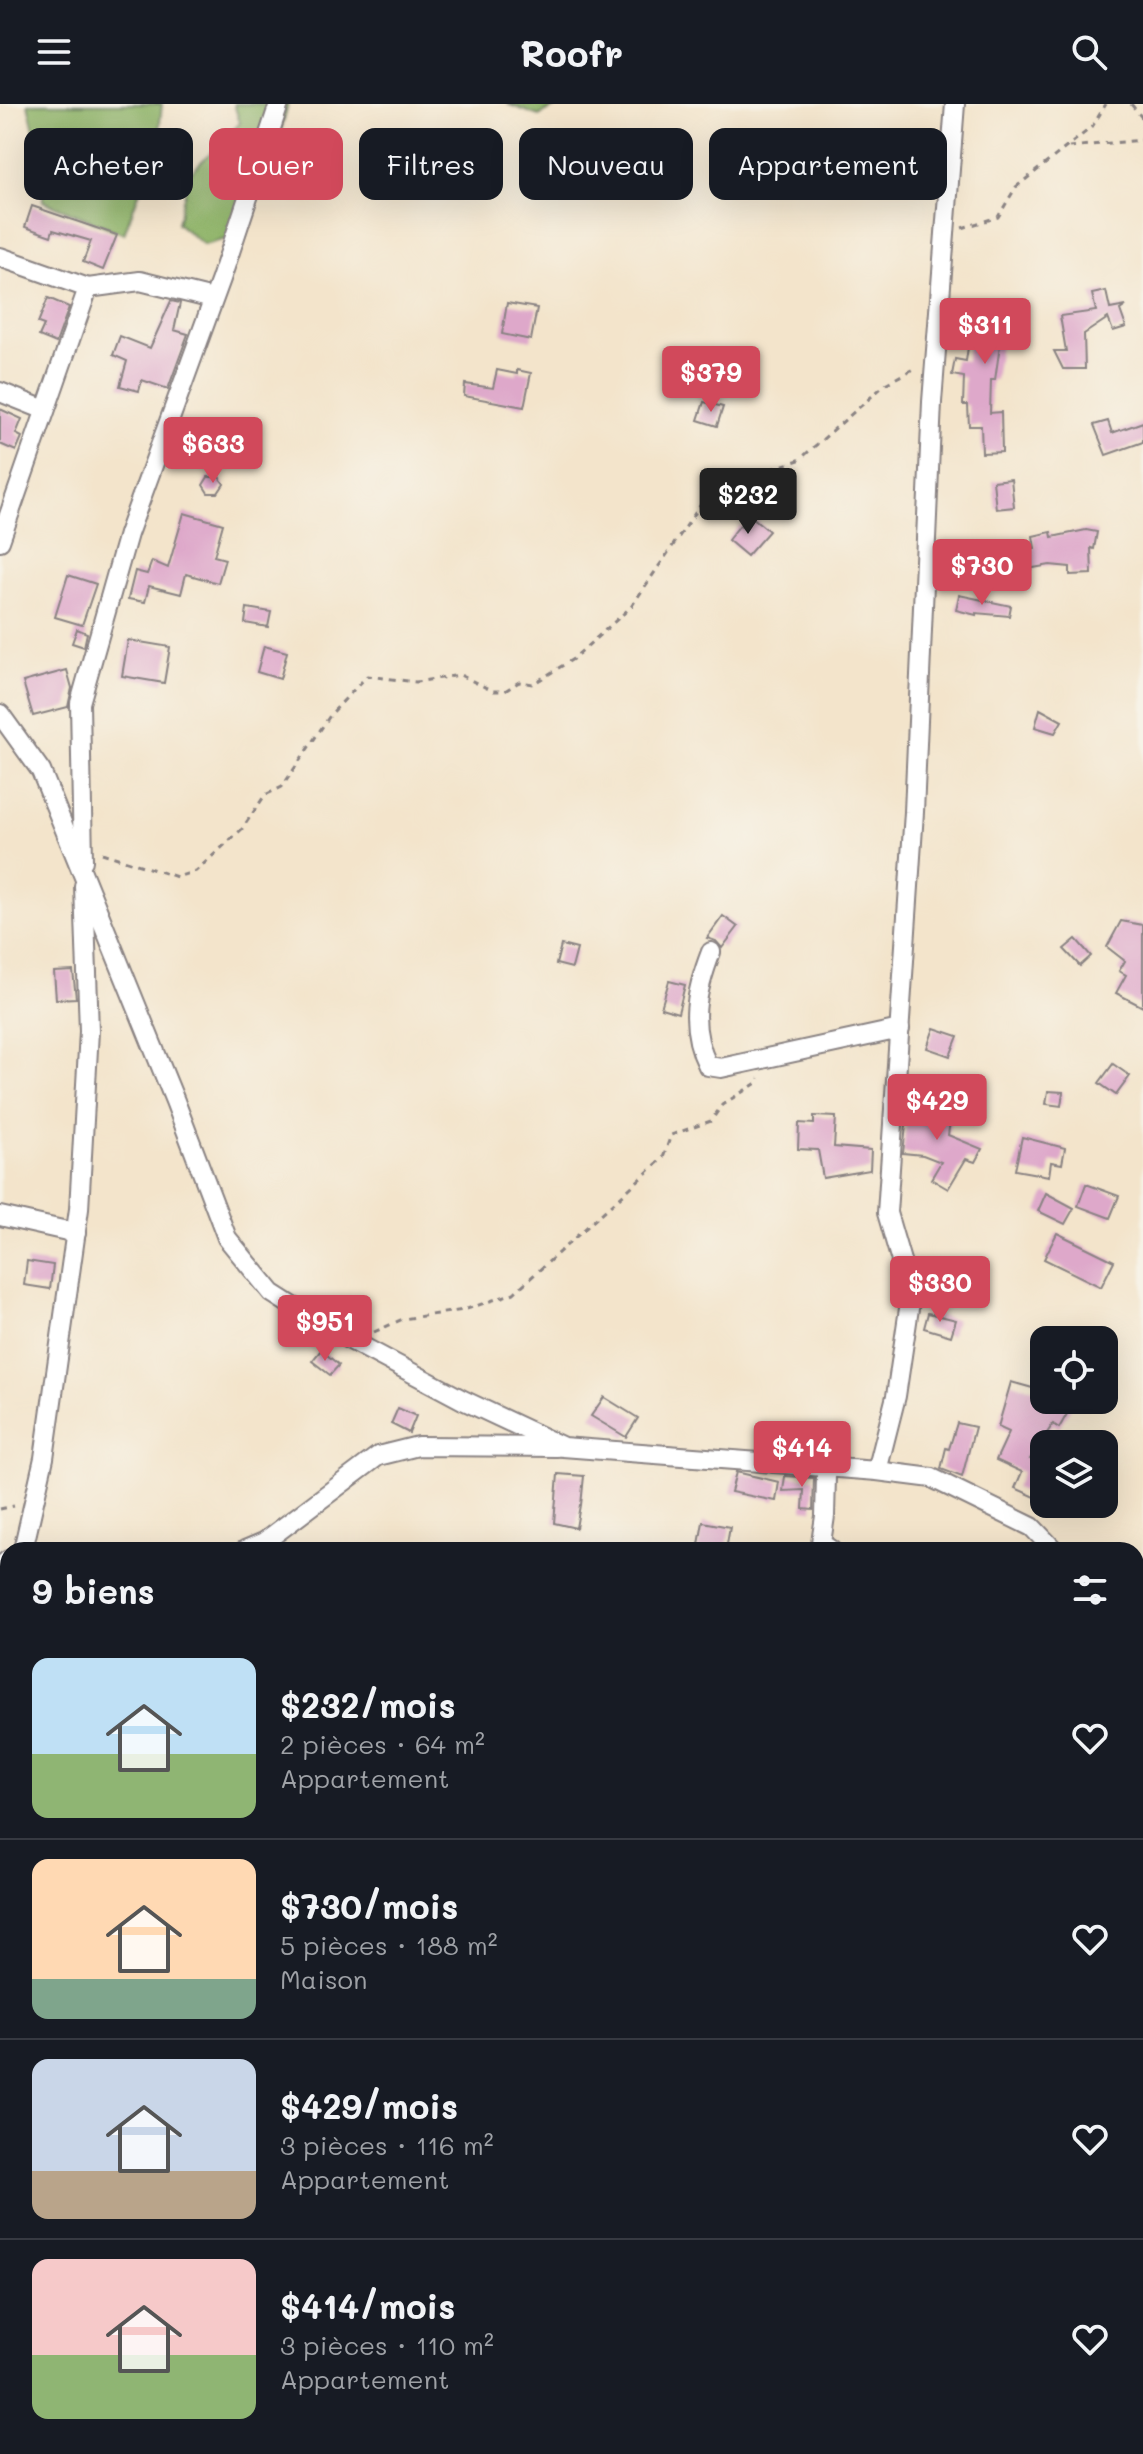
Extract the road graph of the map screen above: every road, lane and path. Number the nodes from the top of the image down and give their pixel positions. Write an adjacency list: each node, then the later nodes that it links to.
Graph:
1 (279, 104): 11 (street)
2 (955, 104): 8 (street)
3 (1106, 104): 7 (path)
4 (1131, 104): 5 (path)
5 (1143, 119)
6 (1143, 140): 7 (path)
7 (1069, 147): 8 (path)
8 (946, 233): 12 (street)
9 (0, 257): 10 (street)
10 (88, 288): 11 (street); 14 (street)
11 (213, 299): 17 (street)
12 (936, 356): 17 (path); 20 (street)
13 (0, 392): 14 (street)
14 (45, 410): 15 (street)
15 (0, 541)
16 (0, 714): 18 (street)
17 (83, 848): 18 (street)
18 (83, 873): 23 (street); 24 (street)
19 (711, 952): 21 (street)
20 (900, 1029): 21 (street); 27 (street)
21 (764, 1059): 24 (path)
22 (0, 1216): 23 (street)
23 (76, 1233): 28 (street)
24 (352, 1341): 25 (street)
25 (563, 1447): 26 (street); 29 (street)
26 (829, 1467): 27 (street); 30 (street)
27 (877, 1471): 31 (street)
28 (24, 1542)
29 (264, 1542)
30 (821, 1542)
31 (1046, 1542)

